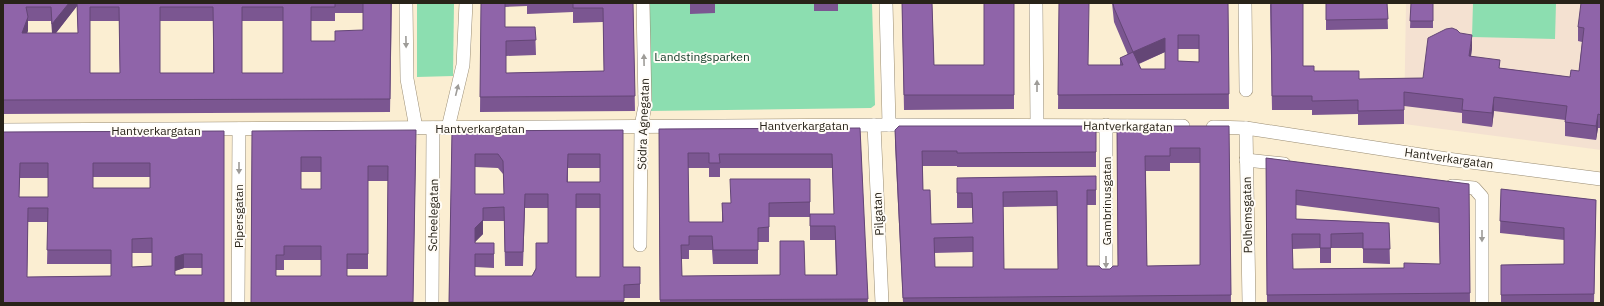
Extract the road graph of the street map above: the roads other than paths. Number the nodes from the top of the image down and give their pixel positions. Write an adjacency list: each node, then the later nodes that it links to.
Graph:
1 (406, 3): 13 (street, one-way to 13)
2 (466, 3): 15 (street, one-way to 2)
3 (643, 3): 12 (street, Södra Agnegatan, one-way to 3)
4 (886, 3): 9 (street)
5 (1036, 3): 10 (street, one-way to 5)
6 (1245, 3): 7 (street)
7 (1246, 90)
8 (874, 125): 9 (street, Hantverkargatan); 12 (street, Hantverkargatan); 27 (street, Pilgatan)
9 (889, 125): 10 (street, Hantverkargatan)
10 (1037, 125): 11 (street, Hantverkargatan)
11 (1106, 125): 16 (street, Hantverkargatan); 24 (street, Gambrinusgatan, one-way to 24)
12 (641, 126): 15 (street, Hantverkargatan); 23 (street, Södra Agnegatan)
13 (416, 128): 14 (street, Hantverkargatan); 17 (street, Hantverkargatan)
14 (434, 128): 15 (street, Hantverkargatan); 26 (street, Scheelegatan)
15 (448, 128)
16 (1246, 128): 19 (street, Polhemsgatan); 21 (street, Hantverkargatan)
17 (239, 129): 18 (street, Hantverkargatan); 25 (street, Pipersgatan, one-way to 25)
18 (3, 130)
19 (1246, 160): 20 (street); 28 (street, Polhemsgatan)
20 (1293, 166)
21 (1601, 178)
22 (1443, 184): 29 (street, one-way to 29)
23 (640, 245)
24 (1106, 277)
25 (238, 303)
26 (432, 303)
27 (882, 303)
28 (1249, 303)
29 (1482, 303)

